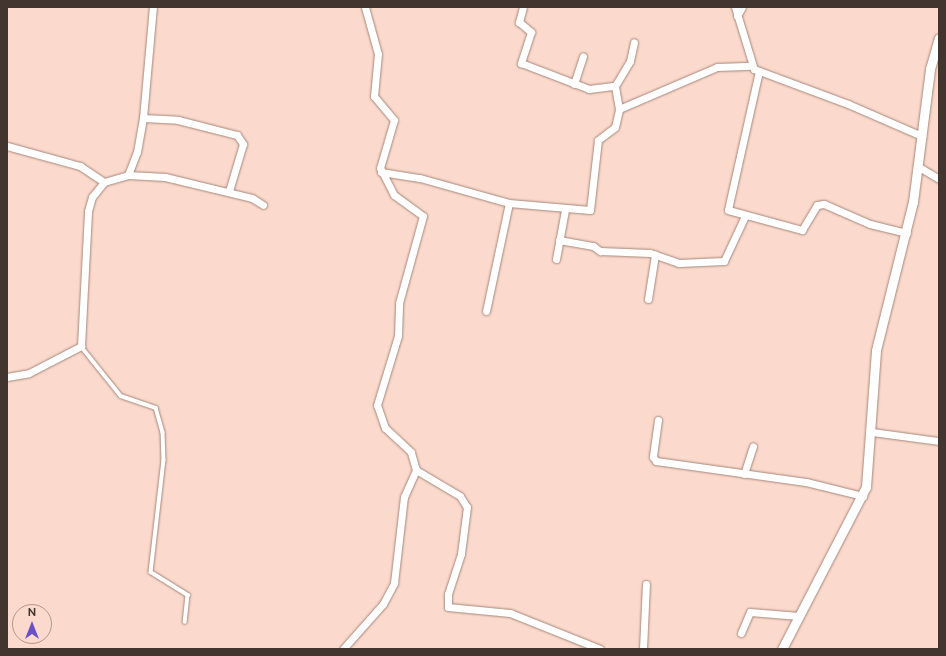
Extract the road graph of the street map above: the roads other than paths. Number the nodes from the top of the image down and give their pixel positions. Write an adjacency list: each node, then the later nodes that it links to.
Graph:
1 (154, 7): 15 (street)
2 (365, 7): 19 (street)
3 (523, 7): 12 (street)
4 (735, 7): 6 (street)
5 (742, 7): 6 (street)
6 (737, 16): 10 (street)
7 (938, 41): 16 (street)
8 (634, 42): 13 (street)
9 (583, 56): 12 (street)
10 (752, 66): 11 (street); 14 (street)
11 (759, 71): 16 (street); 27 (street)
12 (574, 84): 13 (street)
13 (615, 86): 14 (street)
14 (619, 109): 26 (street)
15 (143, 118): 20 (street); 23 (street)
16 (922, 136): 18 (street)
17 (7, 146): 22 (street)
18 (919, 167): 21 (street); 28 (street)
19 (381, 172): 24 (street); 40 (street)
20 (128, 176): 22 (street); 23 (street)
21 (939, 179)
22 (104, 182): 34 (street)
23 (229, 192): 25 (street)
24 (509, 203): 26 (street); 33 (street)
25 (263, 205)
26 (565, 210): 29 (street)
27 (745, 216): 28 (street); 30 (street)
28 (907, 233): 37 (street)
29 (559, 240): 30 (street); 31 (street)
30 (655, 255): 32 (street)
31 (556, 259)
32 (648, 299)
33 (486, 311)
34 (81, 346): 35 (street); 45 (lane)
35 (7, 377)
36 (658, 420): 41 (street)
37 (872, 432): 38 (street); 42 (street)
38 (939, 441)
39 (753, 446): 41 (street)
40 (416, 470): 47 (street); 48 (street)
41 (744, 474): 42 (street)
42 (863, 496): 44 (street)
43 (646, 584): 49 (street)
44 (799, 616): 46 (street); 50 (street)
45 (186, 622)
46 (741, 633)
47 (343, 649)
48 (600, 649)
49 (643, 649)
50 (782, 649)

